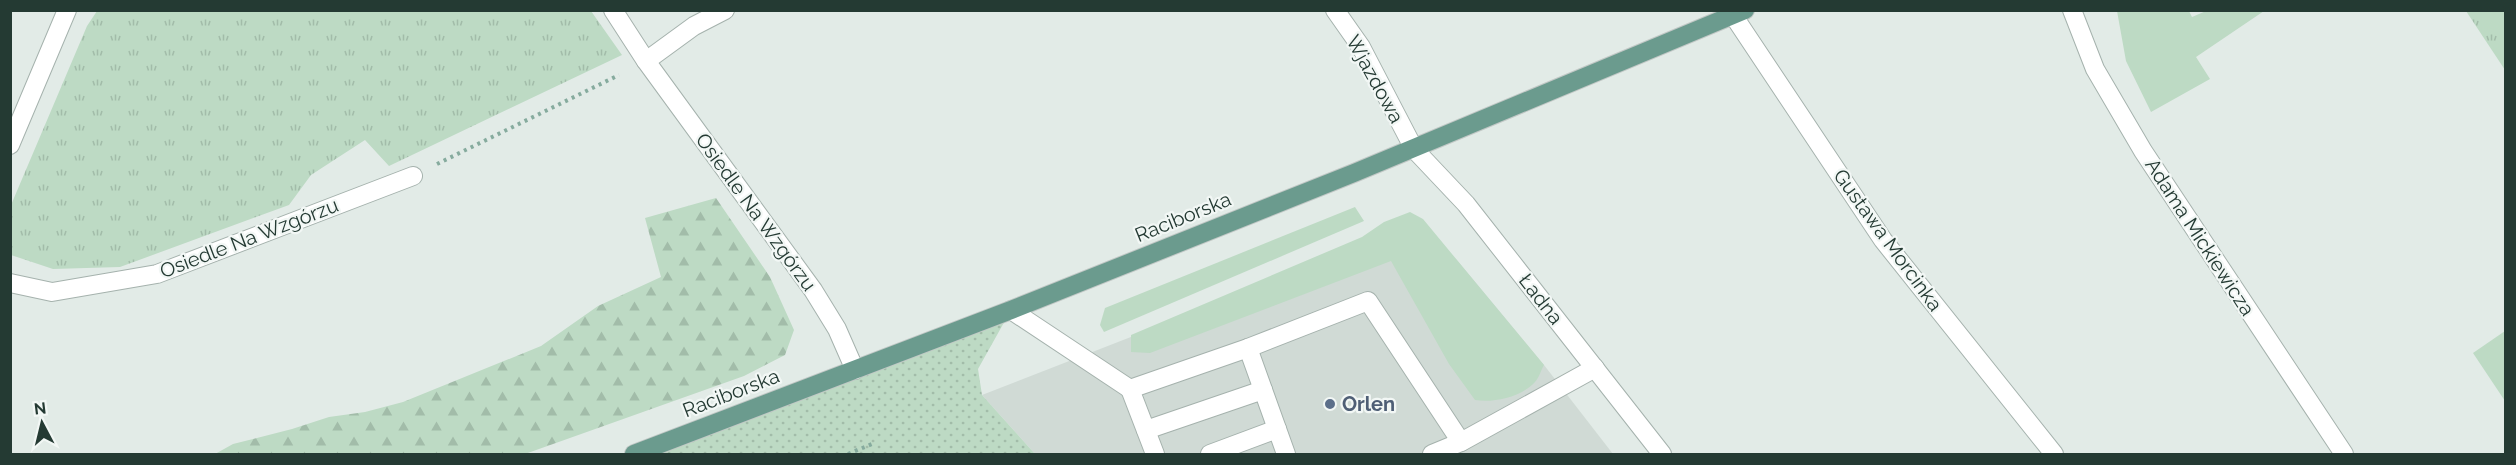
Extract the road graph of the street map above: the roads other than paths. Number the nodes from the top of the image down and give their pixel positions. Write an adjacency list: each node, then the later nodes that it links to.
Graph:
1 (67, 10): 8 (street)
2 (613, 10): 7 (street, Osiedle Na Wzgórzu)
3 (725, 10): 7 (street)
4 (1335, 10): 9 (street, Wjazdowa)
5 (2072, 10): 28 (street, Adama Mickiewicza)
6 (1739, 13): 9 (main road, Raciborska); 27 (street, Gustawa Morcinka)
7 (646, 61): 15 (street, Osiedle Na Wzgórzu)
8 (10, 145)
9 (1414, 149): 12 (main road, Raciborska); 14 (street, Ładna)
10 (413, 176): 11 (street, Osiedle Na Wzgórzu)
11 (10, 283)
12 (1011, 310): 15 (main road, Raciborska); 16 (street)
13 (1248, 348): 16 (street); 17 (street); 20 (street)
14 (1595, 368): 20 (street); 26 (street, Ładna)
15 (855, 370): 21 (main road, Raciborska)
16 (1130, 389): 19 (street)
17 (1263, 390): 18 (street); 19 (street)
18 (1277, 429): 23 (street); 24 (street)
19 (1146, 430): 22 (street)
20 (1461, 442): 25 (street)
21 (634, 454)
22 (1155, 454)
23 (1210, 454)
24 (1286, 454)
25 (1432, 454)
26 (1662, 454)
27 (2054, 454)
28 (2344, 454)

